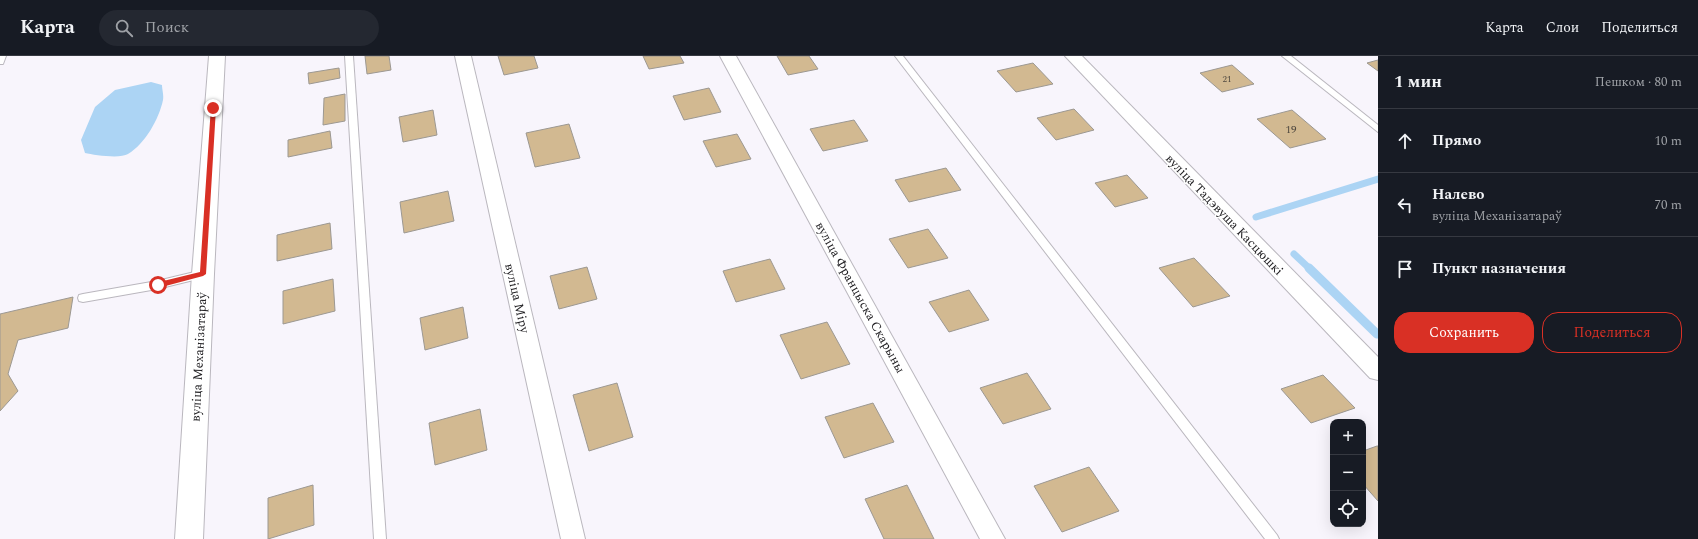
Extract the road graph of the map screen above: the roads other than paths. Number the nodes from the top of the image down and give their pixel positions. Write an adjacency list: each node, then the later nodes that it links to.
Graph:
1 (2, 56): 9 (lane)
2 (217, 56): 11 (street, вуліца Механізатараў)
3 (349, 56): 15 (lane)
4 (463, 56): 16 (street, вуліца Міру)
5 (728, 56): 17 (street, вуліца Францыска Скарыны)
6 (899, 56): 18 (lane)
7 (1073, 56): 13 (street, вуліца Тадэвуша Касцюшкі)
8 (1286, 56): 10 (lane)
9 (0, 62)
10 (1378, 129)
11 (203, 274): 12 (lane); 14 (street, вуліца Механізатараў)
12 (84, 298)
13 (1378, 371)
14 (189, 539)
15 (380, 539)
16 (573, 539)
17 (993, 539)
18 (1273, 539)

